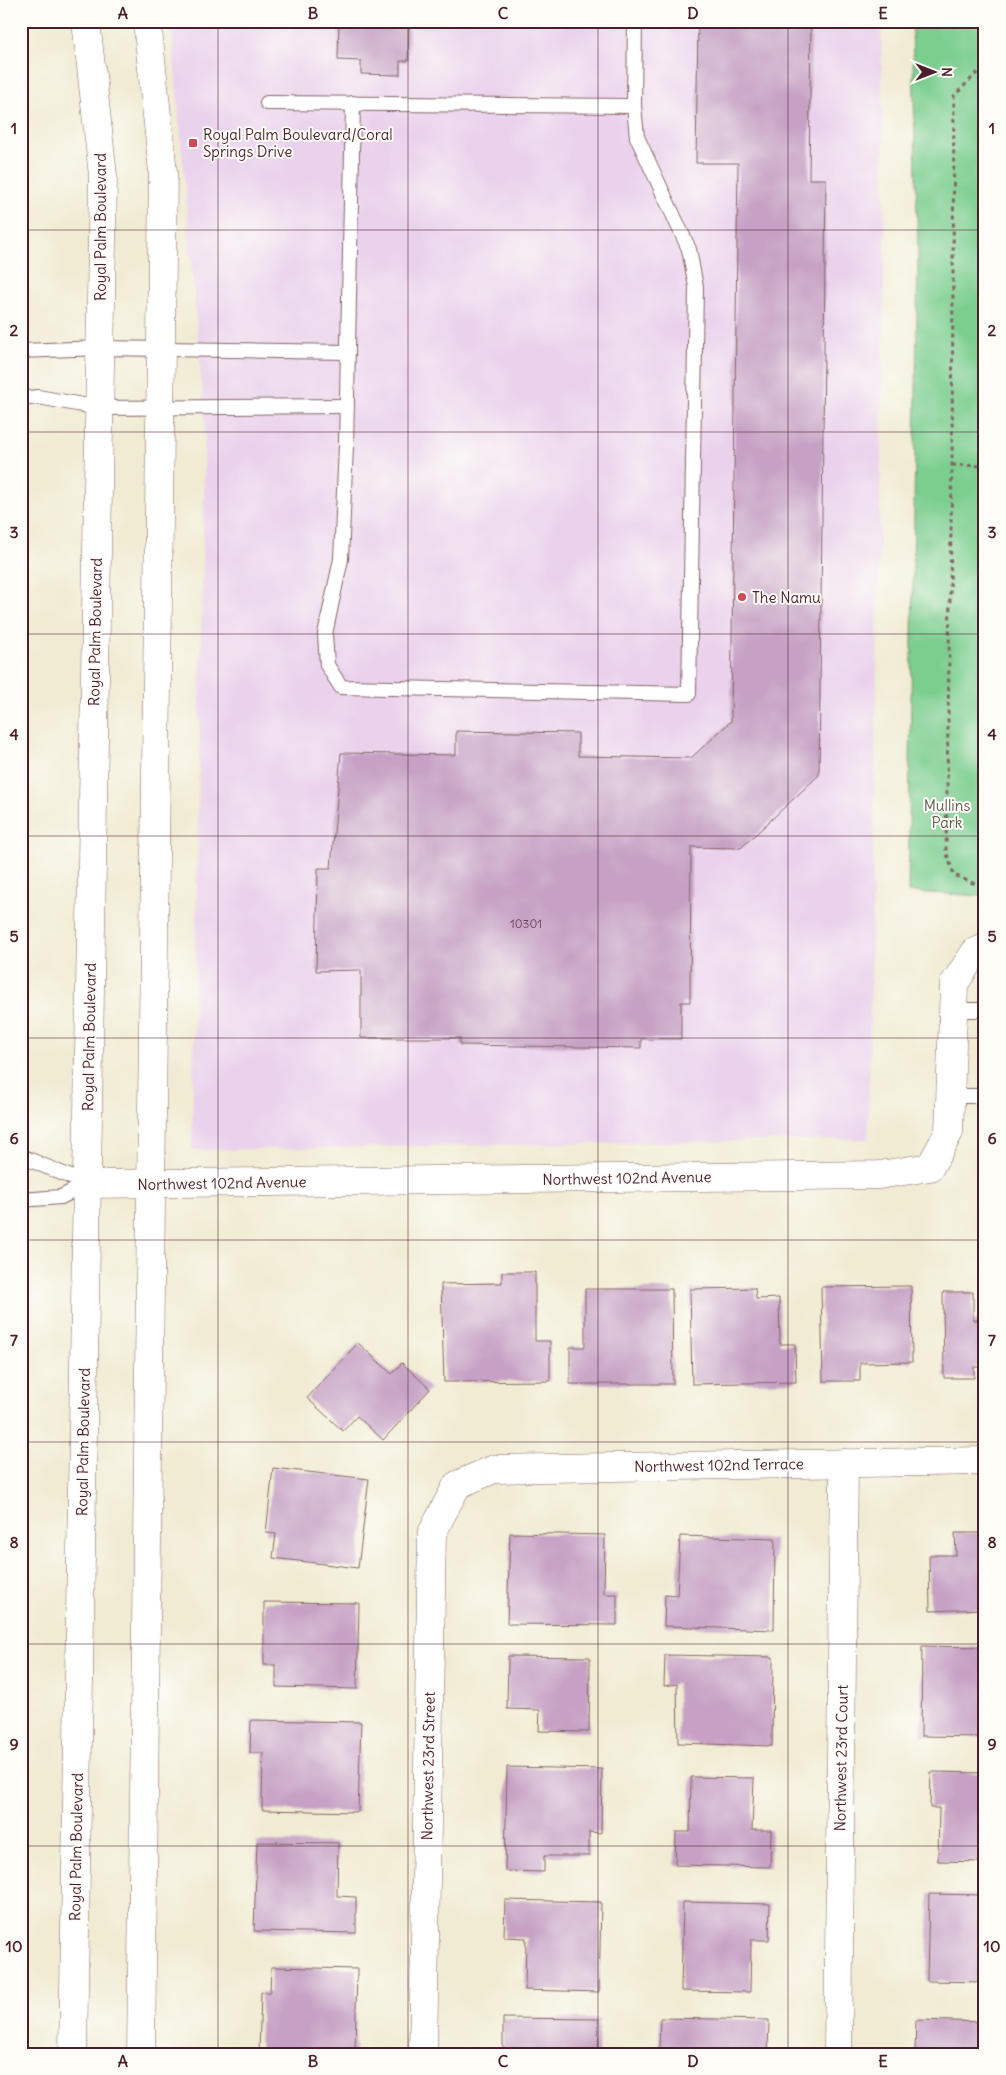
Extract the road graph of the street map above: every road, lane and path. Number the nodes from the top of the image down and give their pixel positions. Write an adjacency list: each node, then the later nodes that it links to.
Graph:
1 (86, 21): 8 (main road, Royal Palm Boulevard)
2 (147, 21): 9 (main road)
3 (635, 21): 7 (lane)
4 (985, 70): 16 (path)
5 (267, 103): 6 (lane)
6 (353, 103): 7 (lane); 11 (lane)
7 (634, 106): 14 (lane)
8 (100, 348): 9 (lane); 10 (lane); 15 (main road, Royal Palm Boulevard)
9 (162, 348): 11 (lane); 13 (main road)
10 (21, 351)
11 (348, 352): 14 (lane)
12 (21, 399): 15 (lane)
13 (161, 406): 14 (lane); 15 (lane); 26 (main road)
14 (347, 406)
15 (99, 408): 25 (main road, Royal Palm Boulevard)
16 (952, 465): 17 (path); 18 (path)
17 (985, 466)
18 (985, 886)
19 (985, 948): 20 (main road, Northwest 102nd Avenue)
20 (953, 1010): 21 (lane); 22 (main road, Northwest 102nd Avenue)
21 (985, 1010)
22 (950, 1096): 23 (lane); 26 (main road, Northwest 102nd Avenue)
23 (985, 1096)
24 (21, 1156): 25 (lane)
25 (86, 1184): 26 (main road, Northwest 102nd Avenue); 27 (lane); 31 (main road, Royal Palm Boulevard)
26 (151, 1184): 32 (main road)
27 (21, 1200)
28 (985, 1461): 29 (main road, Northwest 102nd Terrace)
29 (844, 1463): 30 (main road, Northwest 102nd Terrace); 34 (main road, Northwest 23rd Court)
30 (457, 1485): 33 (main road, Northwest 23rd Street)
31 (73, 2054)
32 (141, 2054)
33 (423, 2054)
34 (838, 2054)

